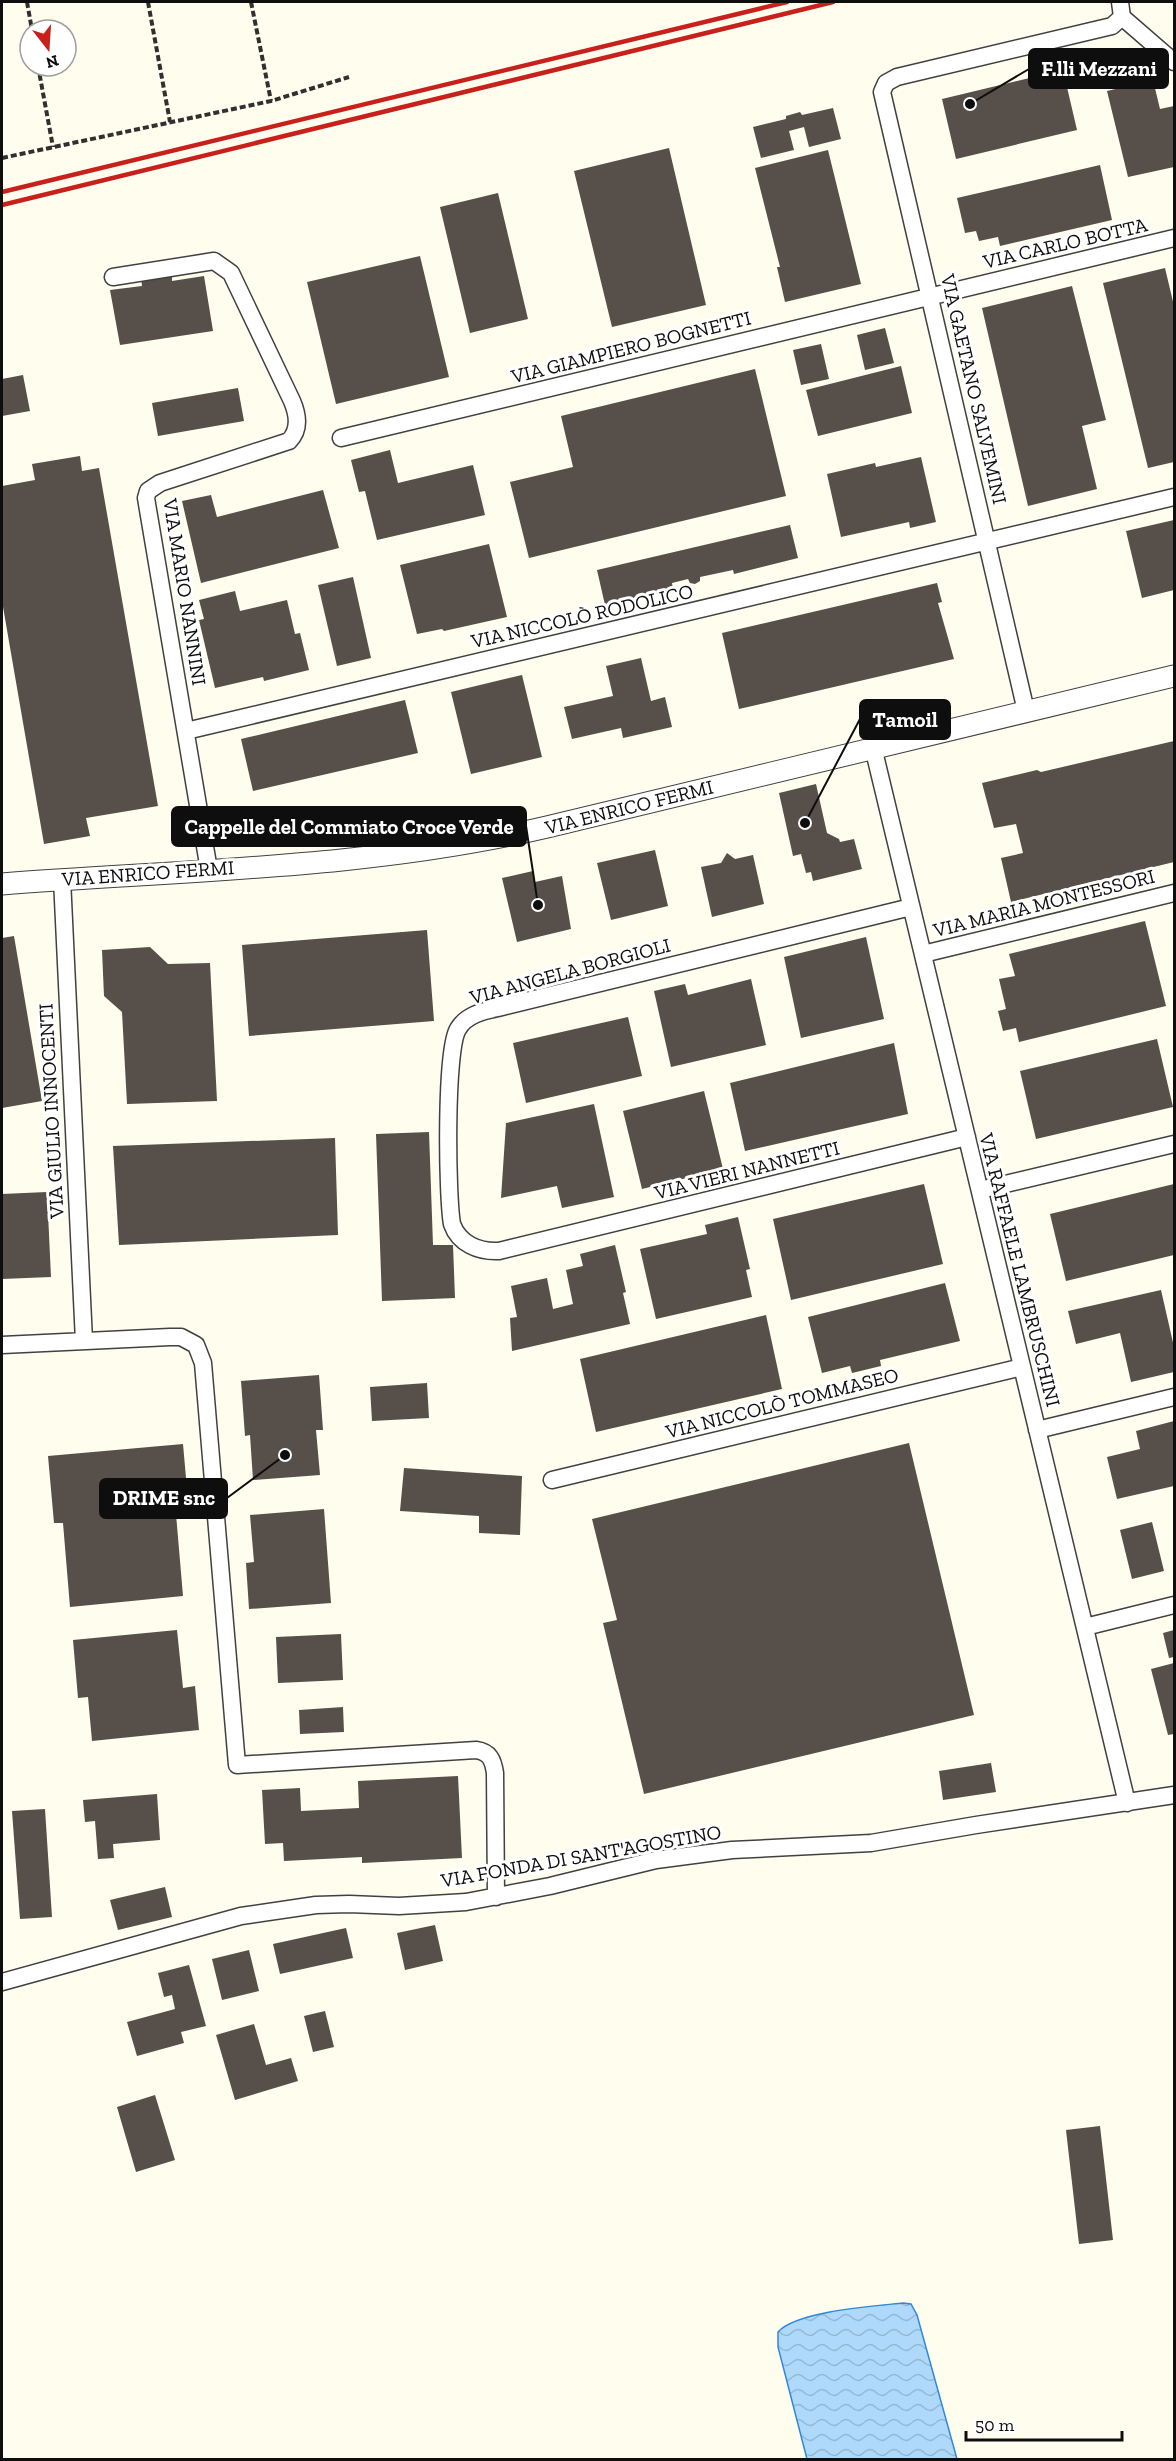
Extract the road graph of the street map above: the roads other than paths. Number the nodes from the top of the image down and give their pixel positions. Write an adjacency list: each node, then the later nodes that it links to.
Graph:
1 (1121, 9): 2 (street); 5 (street, VIA GAETANO SALVEMINI)
2 (1174, 62)
3 (1174, 238): 5 (street, VIA CARLO BOTTA)
4 (113, 277): 11 (street, VIA MARIO NANNINI)
5 (931, 296): 6 (street, VIA GIAMPIERO BOGNETTI); 8 (street, VIA GAETANO SALVEMINI)
6 (341, 438)
7 (1174, 497): 8 (street, VIA NICCOLÒ RODOLICO)
8 (987, 542): 10 (street, VIA GAETANO SALVEMINI); 11 (street, VIA NICCOLÒ RODOLICO)
9 (1174, 676): 10 (street, VIA ENRICO FERMI)
10 (1026, 711): 12 (street, VIA ENRICO FERMI)
11 (186, 731): 13 (street, VIA MARIO NANNINI)
12 (873, 747): 13 (street, VIA ENRICO FERMI); 17 (street, VIA RAFFAELE LAMBRUSCHINI)
13 (209, 870): 14 (street, VIA ENRICO FERMI)
14 (62, 879): 15 (street, VIA ENRICO FERMI); 23 (street, VIA GIULIO INNOCENTI)
15 (2, 884)
16 (1174, 893): 18 (street, VIA MARIA MONTESSORI)
17 (911, 907): 18 (street, VIA RAFFAELE LAMBRUSCHINI); 22 (street, VIA ANGELA BORGIOLI)
18 (923, 954): 19 (street, VIA RAFFAELE LAMBRUSCHINI)
19 (967, 1137): 21 (street, VIA RAFFAELE LAMBRUSCHINI); 22 (street, VIA VIERI NANNETTI)
20 (1174, 1144): 21 (street)
21 (980, 1191): 25 (street, VIA RAFFAELE LAMBRUSCHINI)
22 (537, 1243)
23 (84, 1341): 24 (street); 33 (street)
24 (2, 1345)
25 (1022, 1367): 27 (street, VIA RAFFAELE LAMBRUSCHINI); 28 (street, VIA NICCOLÒ TOMMASEO)
26 (1174, 1397): 27 (street)
27 (1037, 1430): 30 (street, VIA RAFFAELE LAMBRUSCHINI)
28 (552, 1480)
29 (1174, 1605): 30 (street)
30 (1085, 1627): 32 (street, VIA RAFFAELE LAMBRUSCHINI)
31 (1174, 1795): 32 (street, VIA FONDA DI SANT'AGOSTINO)
32 (1127, 1803): 33 (street, VIA FONDA DI SANT'AGOSTINO)
33 (496, 1897): 34 (street, VIA FONDA DI SANT'AGOSTINO)
34 (2, 1982)

